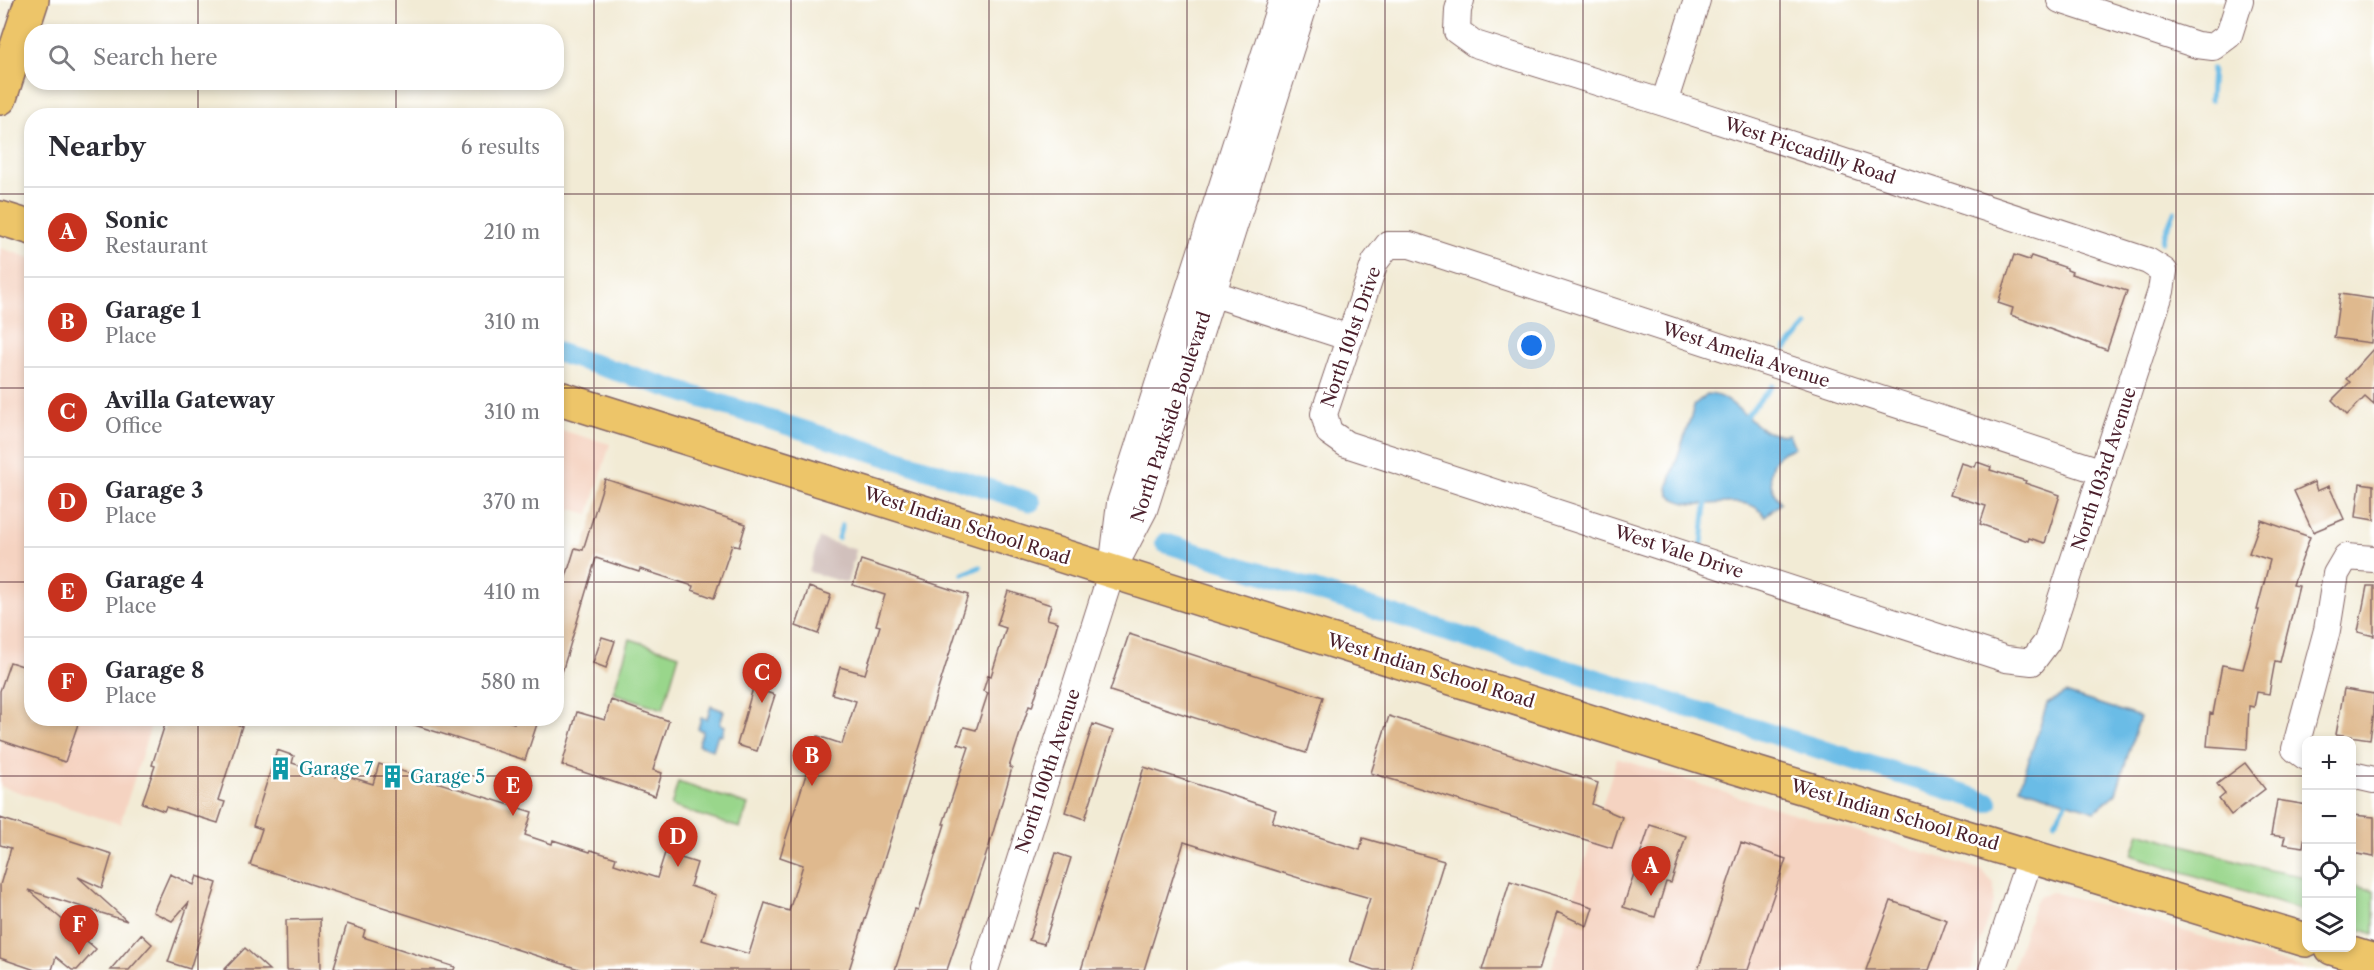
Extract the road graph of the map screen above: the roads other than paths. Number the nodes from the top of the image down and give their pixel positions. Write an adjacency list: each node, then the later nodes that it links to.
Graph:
1 (32, 0): 8 (main road)
2 (1282, 0): 16 (street, North Parkside Boulevard)
3 (1306, 0): 16 (street, North Parkside Boulevard)
4 (1461, 0): 11 (street, West Piccadilly Road)
5 (1697, 0): 11 (street)
6 (2060, 0): 7 (street)
7 (2240, 0)
8 (24, 24)
9 (24, 24): 10 (main road)
10 (0, 98)
11 (1664, 103): 15 (street, West Piccadilly Road)
12 (0, 218): 13 (main road)
13 (24, 226)
14 (1388, 244): 17 (street, North 101st Drive); 20 (street, West Amelia Avenue)
15 (2164, 271): 20 (street, North 103rd Avenue)
16 (1201, 289): 17 (street); 22 (street, North Parkside Boulevard)
17 (1350, 338): 19 (street, North 101st Drive)
18 (564, 400): 22 (main road, West Indian School Road)
19 (1329, 432): 23 (street, West Vale Drive)
20 (2103, 472): 23 (street, North 103rd Avenue)
21 (2374, 559): 24 (street)
22 (1112, 571): 27 (main road, West Indian School Road); 31 (street, North 100th Avenue)
23 (2032, 663)
24 (2301, 753)
25 (2356, 776): 26 (street)
26 (2374, 780)
27 (2031, 855): 28 (main road, West Indian School Road); 32 (street)
28 (2302, 938)
29 (2345, 952): 30 (main road)
30 (2374, 961)
31 (985, 970)
32 (1992, 970)

